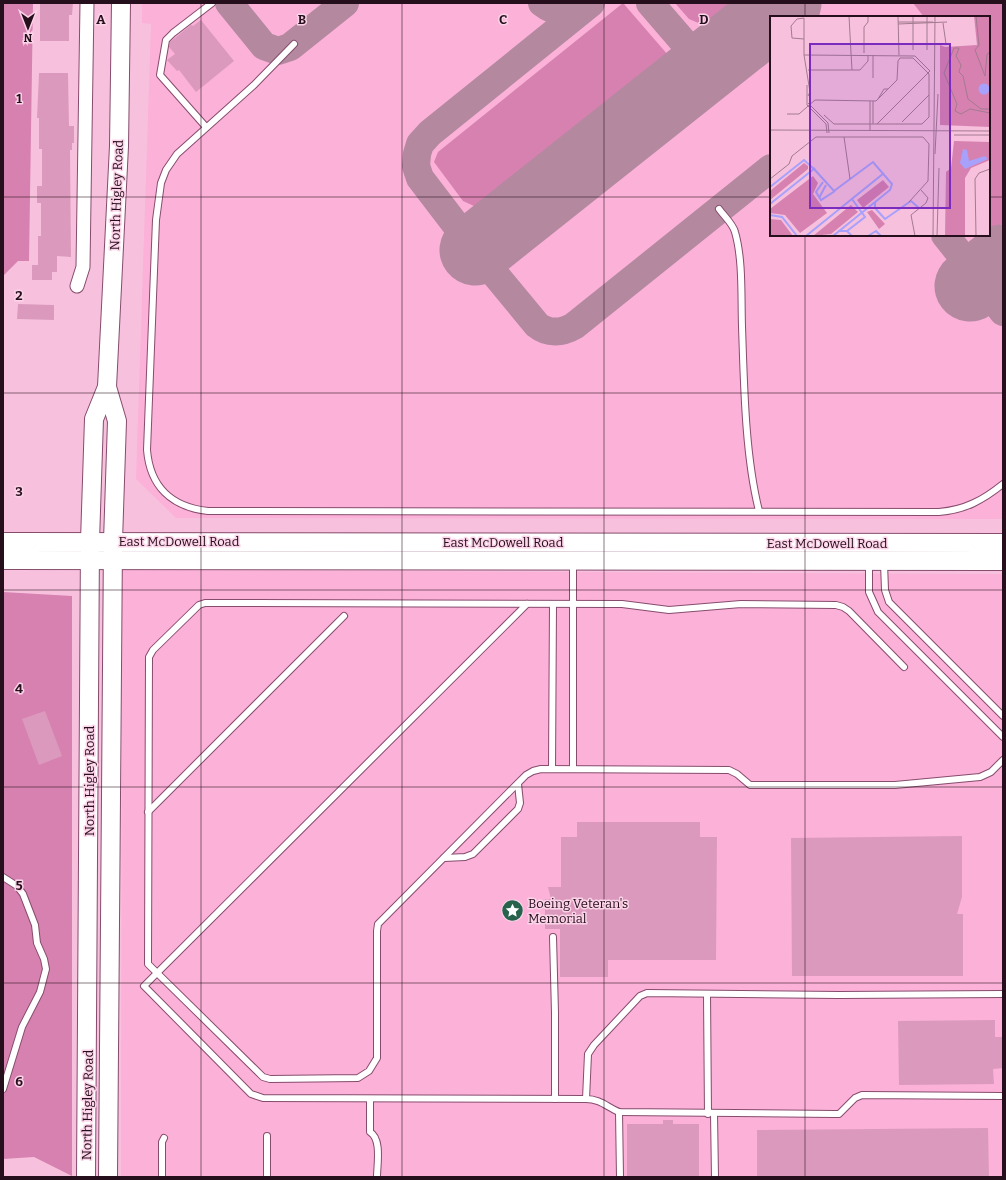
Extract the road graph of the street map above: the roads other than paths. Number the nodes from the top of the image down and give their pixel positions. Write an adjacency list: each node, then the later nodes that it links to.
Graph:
1 (87, 3): 7 (street)
2 (121, 3): 8 (main road, North Higley Road)
3 (212, 3): 5 (lane)
4 (294, 44): 5 (lane)
5 (206, 127): 10 (lane)
6 (719, 209): 10 (lane)
7 (77, 286)
8 (107, 387): 11 (main road, North Higley Road); 12 (main road, North Higley Road)
9 (1003, 484): 10 (lane)
10 (759, 511)
11 (90, 541): 12 (main road, East McDowell Road); 13 (main road, East McDowell Road); 18 (main road, North Higley Road)
12 (113, 541): 15 (main road, East McDowell Road); 19 (main road, North Higley Road)
13 (3, 542)
14 (1003, 543): 16 (main road, East McDowell Road)
15 (573, 552): 16 (main road, East McDowell Road); 19 (main road, East McDowell Road); 23 (lane)
16 (876, 552): 20 (main road, East McDowell Road); 26 (lane); 27 (lane)
17 (3, 560): 18 (main road, East McDowell Road)
18 (90, 560): 19 (main road, East McDowell Road); 48 (main road, North Higley Road)
19 (113, 561): 49 (main road, North Higley Road)
20 (1003, 562)
21 (527, 604): 22 (lane); 32 (lane); 36 (lane)
22 (552, 604): 23 (lane); 29 (lane)
23 (572, 604): 25 (lane); 30 (lane)
24 (344, 616): 32 (lane)
25 (904, 666)
26 (1003, 716)
27 (1003, 737)
28 (1003, 760): 30 (lane)
29 (552, 769): 30 (lane); 31 (lane)
30 (572, 769)
31 (518, 784): 33 (lane); 33 (lane)
32 (148, 812): 36 (lane)
33 (444, 858): 36 (lane)
34 (3, 877): 39 (lane)
35 (553, 937): 42 (lane)
36 (158, 972): 41 (lane)
37 (707, 994): 38 (lane); 43 (lane); 45 (lane)
38 (1003, 994)
39 (3, 1089)
40 (1003, 1096): 45 (lane)
41 (370, 1099): 42 (lane); 52 (lane)
42 (556, 1099): 43 (lane)
43 (586, 1099): 44 (lane)
44 (620, 1112): 45 (lane); 53 (lane)
45 (711, 1114): 54 (lane)
46 (267, 1136): 51 (lane)
47 (164, 1138): 50 (lane)
48 (86, 1177)
49 (108, 1177)
50 (162, 1177)
51 (266, 1177)
52 (377, 1177)
53 (620, 1177)
54 (714, 1177)

